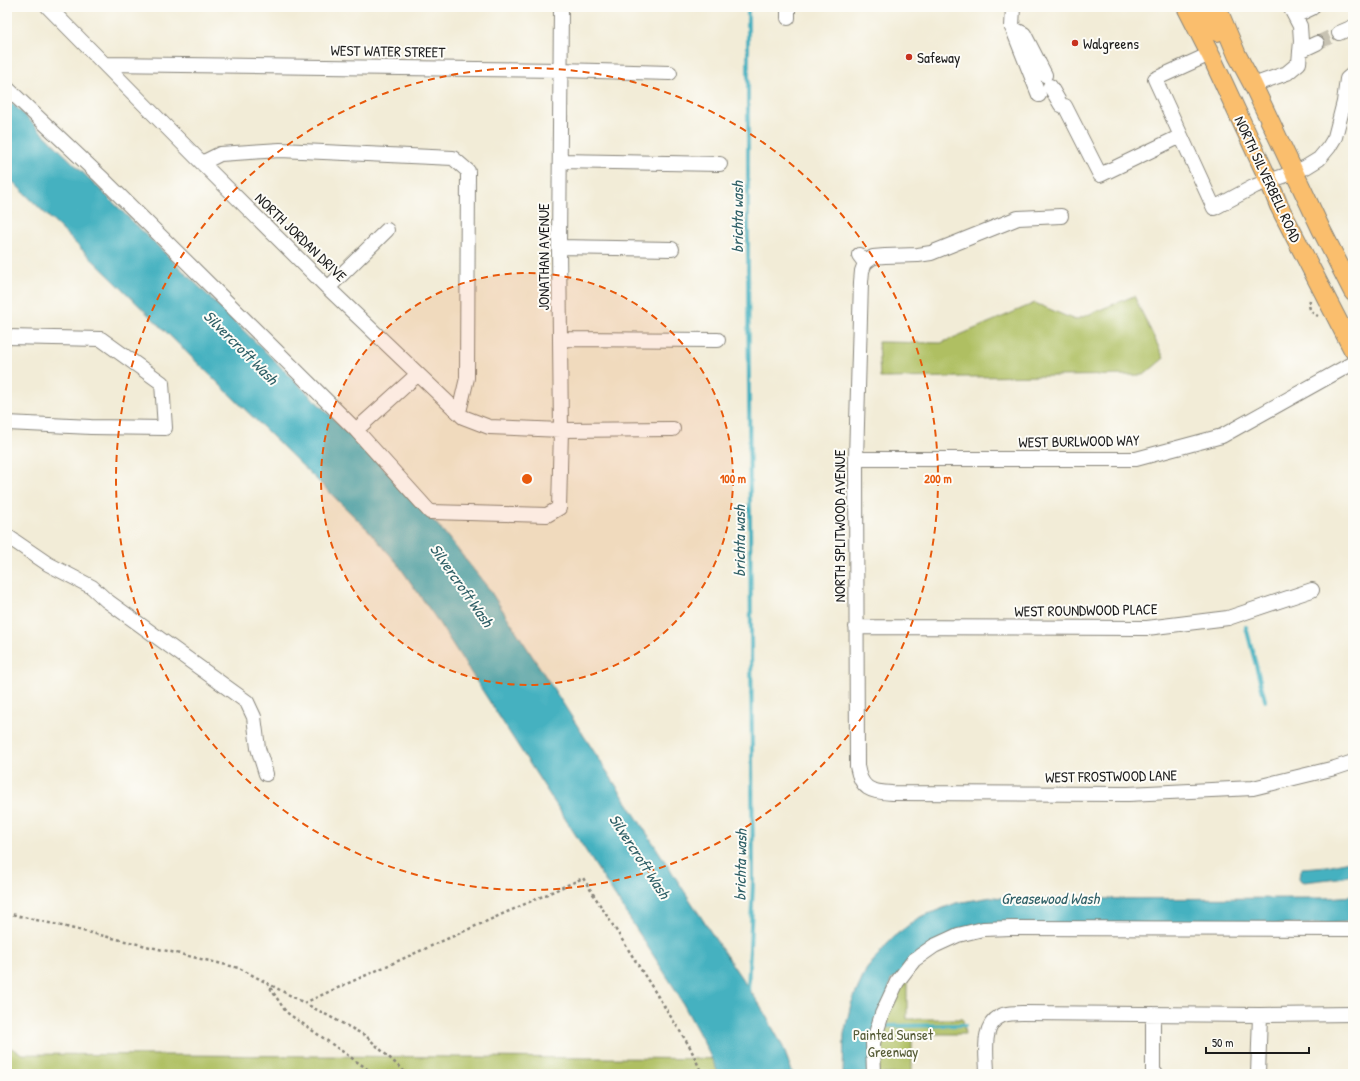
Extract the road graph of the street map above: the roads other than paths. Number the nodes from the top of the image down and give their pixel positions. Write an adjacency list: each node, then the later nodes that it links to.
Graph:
1 (48, 7): 16 (street, NORTH JORDAN DRIVE)
2 (561, 7): 17 (street, JONATHAN AVENUE)
3 (1013, 7): 9 (street)
4 (1186, 7): 14 (main road, NORTH SILVERBELL ROAD)
5 (1203, 7): 15 (main road)
6 (1217, 7): 15 (main road, NORTH SILVERBELL ROAD)
7 (1312, 8): 8 (street)
8 (1292, 11): 13 (street)
9 (1012, 27): 22 (street); 23 (street)
10 (1353, 27): 11 (street)
11 (1339, 33)
12 (1317, 43): 13 (street)
13 (1300, 51): 20 (street)
14 (1210, 54): 23 (street); 28 (main road, NORTH SILVERBELL ROAD)
15 (1237, 55): 20 (main road, NORTH SILVERBELL ROAD)
16 (105, 64): 17 (street, WEST WATER STREET); 25 (street, NORTH JORDAN DRIVE)
17 (560, 70): 18 (street, WEST WATER STREET); 24 (street, JONATHAN AVENUE)
18 (670, 73)
19 (1353, 74): 27 (street)
20 (1253, 85): 27 (main road, NORTH SILVERBELL ROAD)
21 (7, 88): 44 (street)
22 (1039, 95)
23 (1181, 136): 28 (street)
24 (560, 161): 26 (street); 31 (street, JONATHAN AVENUE)
25 (202, 163): 33 (street, NORTH JORDAN DRIVE); 41 (street)
26 (720, 164)
27 (1295, 172): 28 (street); 34 (main road, NORTH SILVERBELL ROAD)
28 (1269, 181): 38 (main road, NORTH SILVERBELL ROAD)
29 (1061, 216): 46 (street, NORTH SPLITWOOD AVENUE)
30 (387, 230): 33 (street)
31 (559, 247): 32 (street); 36 (street, JONATHAN AVENUE)
32 (672, 249)
33 (328, 288): 40 (street, NORTH JORDAN DRIVE)
34 (1353, 292)
35 (7, 337): 42 (street)
36 (560, 339): 37 (street); 45 (street, JONATHAN AVENUE)
37 (718, 340)
38 (1353, 350)
39 (1353, 363): 46 (street, WEST BURLWOOD WAY)
40 (418, 374): 41 (street, NORTH JORDAN DRIVE); 44 (street)
41 (459, 412): 45 (street, NORTH JORDAN DRIVE)
42 (7, 423)
43 (673, 429): 45 (street, NORTH JORDAN DRIVE)
44 (356, 430): 45 (street, JONATHAN AVENUE)
45 (561, 430)
46 (856, 459): 49 (street, NORTH SPLITWOOD AVENUE)
47 (7, 536): 51 (street)
48 (1312, 590): 49 (street, WEST ROUNDWOOD PLACE)
49 (856, 627): 52 (street, NORTH SPLITWOOD AVENUE)
50 (1353, 762): 52 (street, WEST FROSTWOOD LANE)
51 (266, 774)
52 (863, 789)
53 (1353, 929): 57 (street)
54 (1153, 1014): 56 (street); 58 (street); 59 (street)
55 (1353, 1014): 56 (street)
56 (1260, 1015): 60 (street)
57 (874, 1074)
58 (987, 1074)
59 (1156, 1074)
60 (1258, 1074)

